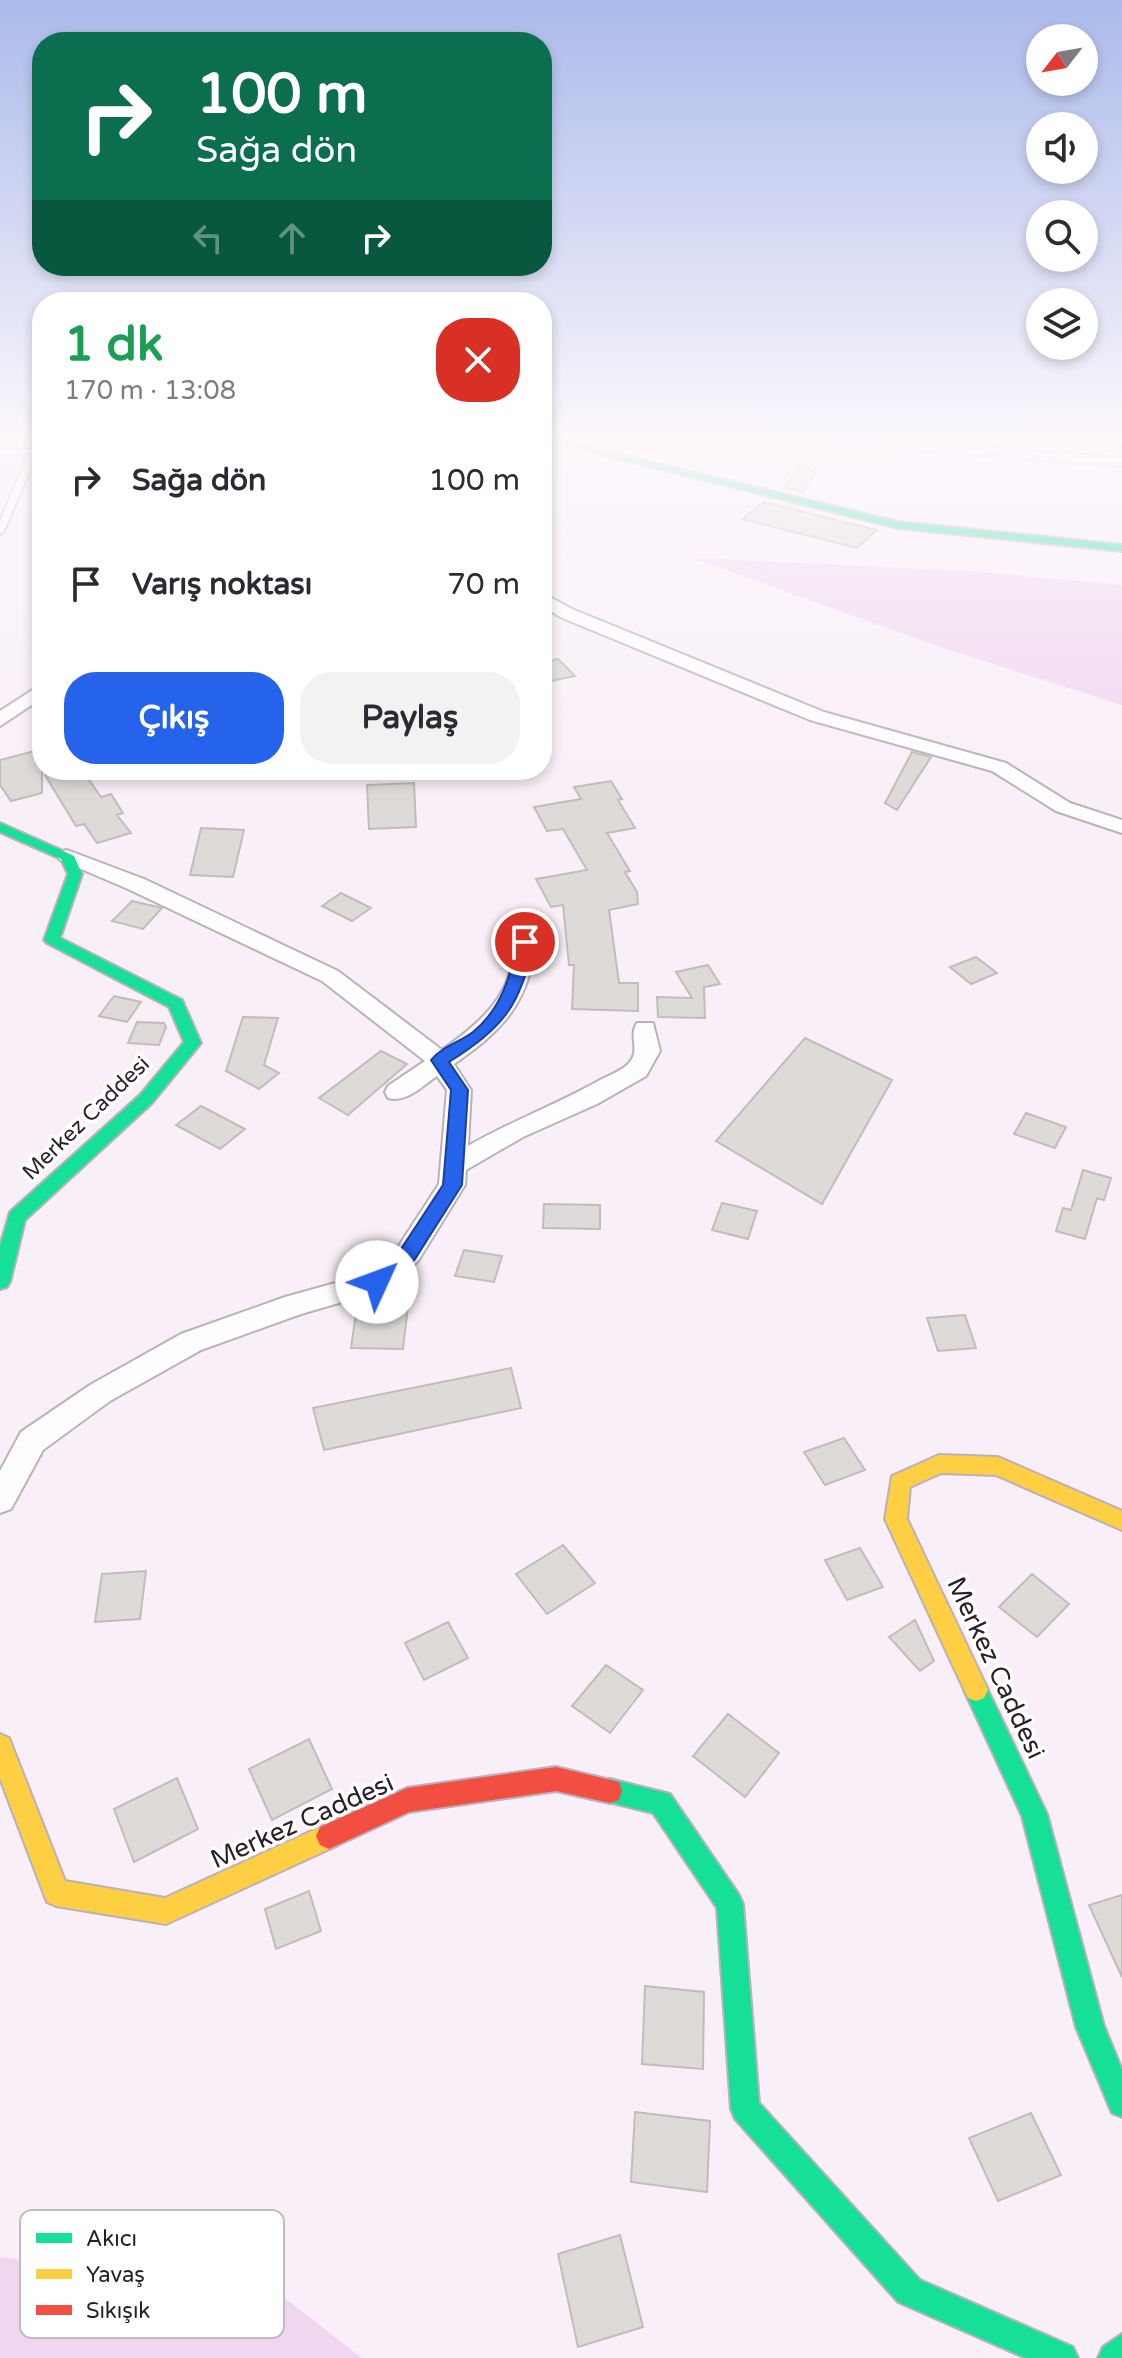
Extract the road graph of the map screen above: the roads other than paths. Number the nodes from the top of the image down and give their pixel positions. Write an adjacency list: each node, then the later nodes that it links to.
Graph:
1 (552, 604): 5 (street)
2 (32, 696): 3 (street)
3 (0, 720)
4 (0, 827): 6 (street)
5 (1122, 827)
6 (67, 856): 9 (street); 12 (street, Merkez Caddesi)
7 (525, 942): 9 (street)
8 (645, 1028): 11 (street)
9 (439, 1060): 10 (street); 11 (street)
10 (397, 1092)
11 (453, 1166): 13 (street)
12 (0, 1282)
13 (0, 1500)
14 (1122, 1521): 16 (street, Merkez Caddesi)
15 (0, 1746): 18 (street, Merkez Caddesi)
16 (1122, 2103)
17 (1122, 2350): 19 (street)
18 (1062, 2358)
19 (1114, 2358)

